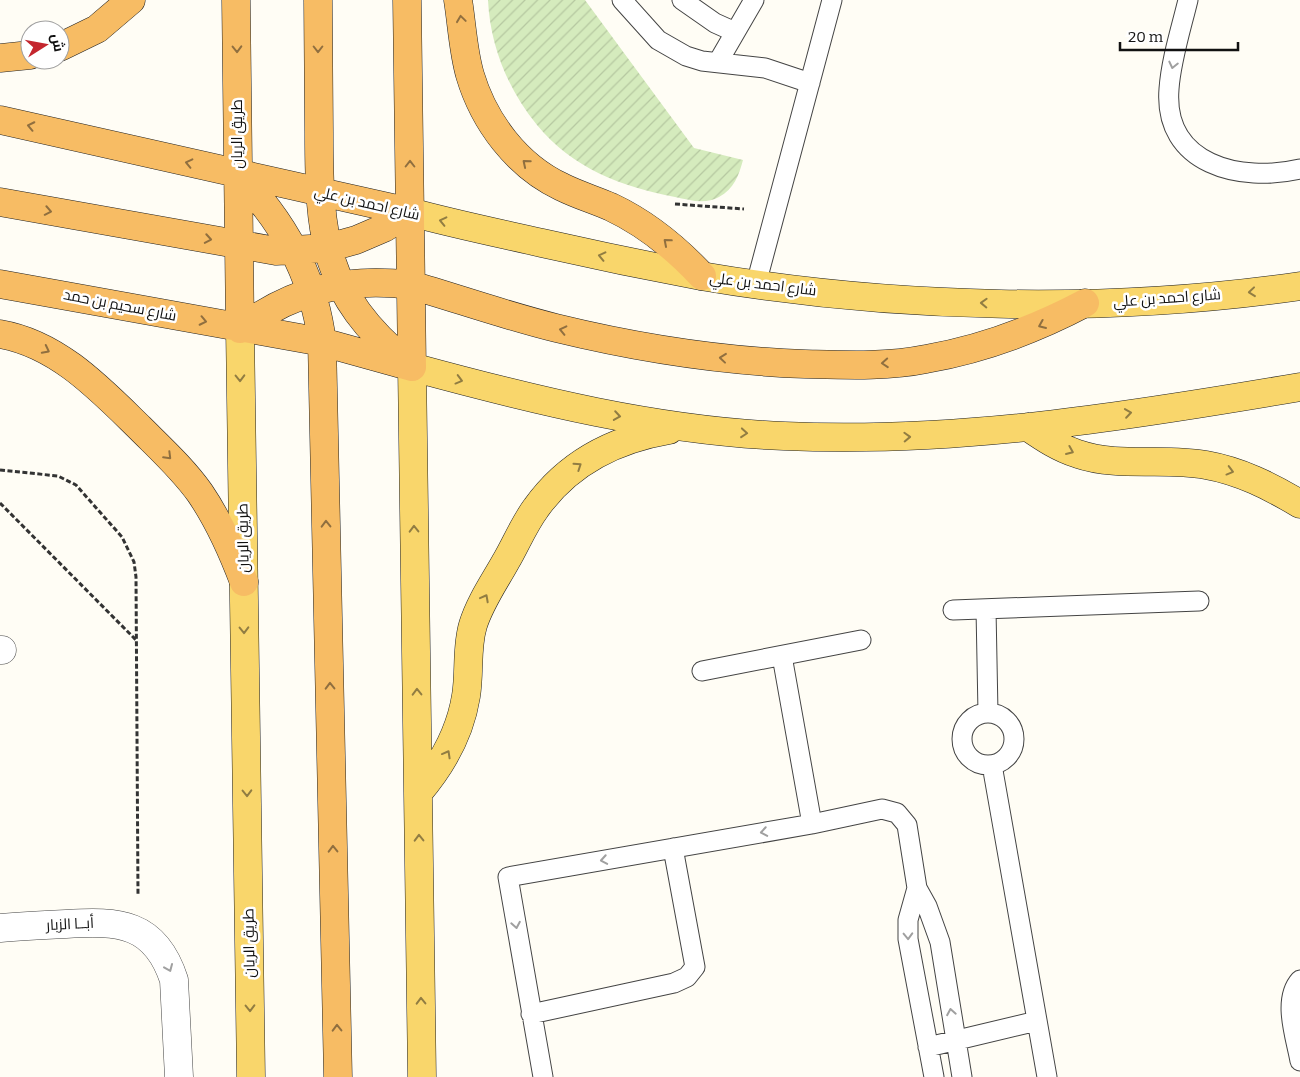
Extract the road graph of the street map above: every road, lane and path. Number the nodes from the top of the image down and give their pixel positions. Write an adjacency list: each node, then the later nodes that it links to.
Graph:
1 (131, 0): 12 (highway)
2 (236, 0): 19 (highway, طريق الريان, one-way to 19)
3 (318, 0): 20 (highway, one-way to 20)
4 (407, 0): 23 (highway, one-way to 4)
5 (458, 0): 28 (highway, one-way to 5)
6 (622, 0): 15 (lane)
7 (682, 0): 11 (lane)
8 (754, 0): 11 (lane)
9 (832, 0): 16 (lane)
10 (1188, 0): 18 (lane, one-way to 18)
11 (735, 32): 15 (lane)
12 (70, 42)
13 (20, 56): 14 (highway)
14 (0, 58)
15 (718, 62): 16 (lane)
16 (810, 83): 24 (lane)
17 (0, 120): 19 (highway, one-way to 17)
18 (1300, 169)
19 (236, 173): 20 (highway, شارع احمد بن علي); 25 (highway, طريق الريان); 27 (highway)
20 (319, 191): 23 (highway, شارع احمد بن علي); 26 (highway)
21 (0, 202): 25 (highway, one-way to 25)
22 (673, 203): 24 (path)
23 (410, 212): 26 (highway); 28 (main road, شارع احمد بن علي, one-way to 23); 32 (highway)
24 (776, 212): 30 (lane)
25 (239, 245): 27 (highway); 36 (highway, طريق الريان)
26 (327, 248): 27 (highway); 31 (highway)
27 (296, 251): 34 (highway)
28 (702, 276): 30 (main road, شارع احمد بن علي)
29 (0, 284): 36 (highway, شارع سحيم بن حمد, one-way to 36)
30 (756, 284): 35 (main road, شارع احمد بن علي, one-way to 30)
31 (341, 285): 32 (highway); 34 (highway); 39 (highway)
32 (411, 285): 35 (highway, one-way to 32); 39 (highway)
33 (1300, 286): 35 (main road, شارع احمد بن علي, one-way to 35)
34 (311, 291): 36 (highway); 38 (highway)
35 (1085, 303)
36 (240, 329): 38 (highway); 46 (main road, طريق الريان, one-way to 46)
37 (0, 334): 46 (highway, one-way to 46)
38 (322, 342): 39 (highway); 70 (highway, one-way to 38)
39 (412, 367): 42 (main road, one-way to 42); 56 (main road, one-way to 39)
40 (1300, 387): 41 (main road, one-way to 40)
41 (1028, 427): 42 (main road, one-way to 41); 45 (main road, one-way to 45)
42 (696, 428): 56 (main road, one-way to 42)
43 (0, 470): 51 (path)
44 (0, 503): 51 (path)
45 (1300, 504)
46 (244, 582): 69 (main road, طريق الريان, one-way to 69)
47 (1199, 601): 48 (lane)
48 (986, 609): 49 (lane); 54 (lane)
49 (953, 610)
50 (861, 640): 52 (lane)
51 (137, 641): 61 (path)
52 (782, 656): 53 (lane); 57 (lane)
53 (702, 671)
54 (988, 713): 55 (lane); 55 (lane)
55 (992, 765): 64 (lane)
56 (418, 793): 71 (main road, one-way to 56)
57 (812, 824): 58 (lane, one-way to 58); 59 (lane)
58 (673, 848): 63 (lane); 63 (lane, one-way to 63)
59 (917, 888): 65 (lane, one-way to 59); 66 (lane, one-way to 66)
60 (0, 928): 61 (street, أبــا الزبار)
61 (138, 931): 68 (street, one-way to 68)
62 (1300, 980): 67 (lane)
63 (531, 1014): 72 (lane)
64 (1037, 1021): 65 (lane); 75 (lane)
65 (955, 1040): 66 (lane); 74 (lane)
66 (928, 1047): 73 (lane)
67 (1300, 1061)
68 (179, 1077)
69 (251, 1077)
70 (338, 1077)
71 (422, 1077)
72 (543, 1077)
73 (934, 1077)
74 (962, 1077)
75 (1047, 1077)

